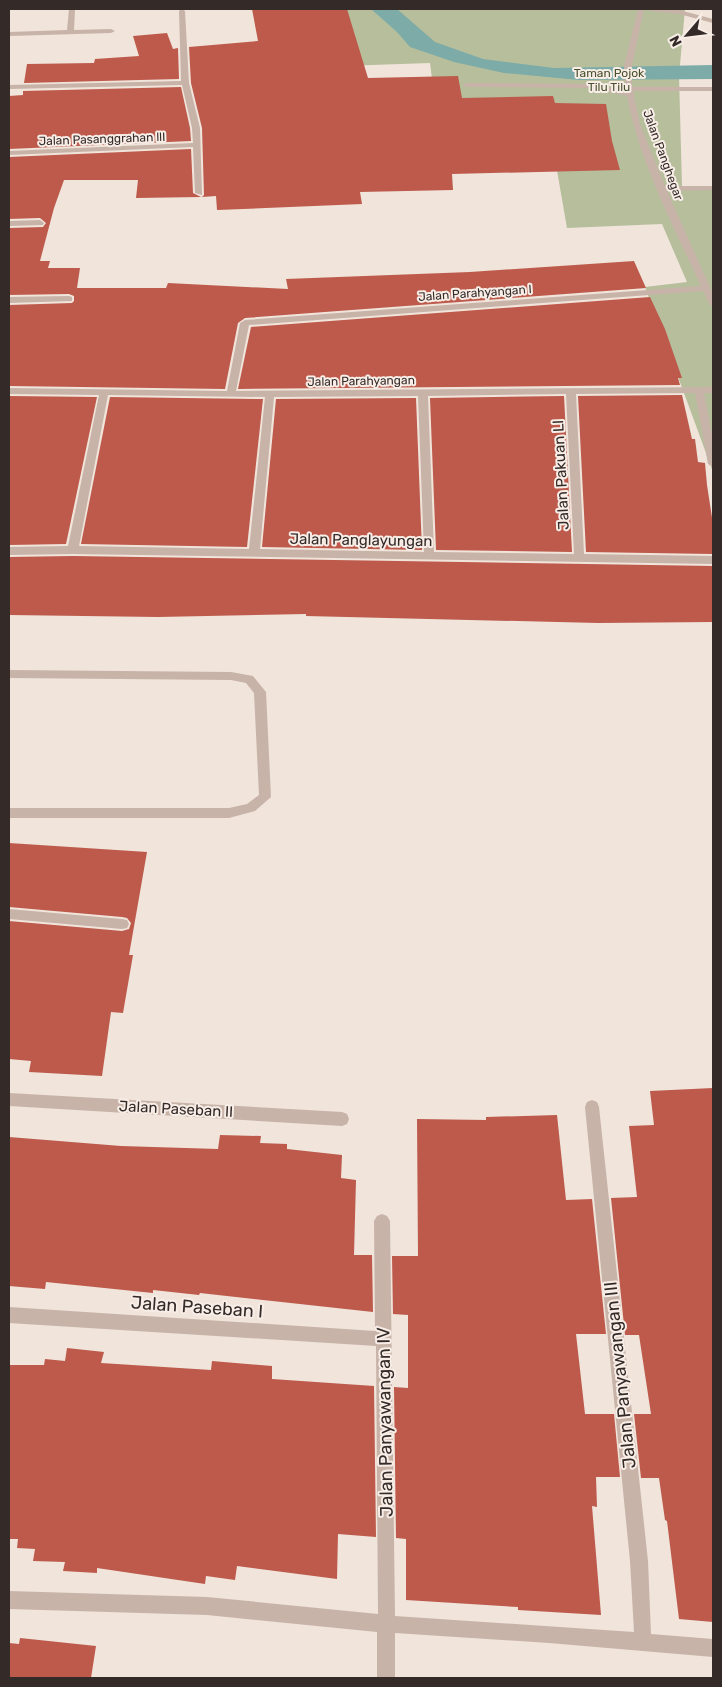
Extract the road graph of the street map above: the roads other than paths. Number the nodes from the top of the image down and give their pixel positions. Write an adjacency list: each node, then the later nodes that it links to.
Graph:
1 (72, 9): 7 (street)
2 (641, 9): 12 (street, Jalan Panghegar)
3 (652, 9): 5 (street)
4 (182, 12): 9 (street)
5 (713, 21)
6 (111, 31): 7 (street)
7 (70, 32): 8 (street)
8 (9, 34)
9 (185, 83): 11 (street); 14 (street)
10 (466, 86): 12 (street)
11 (9, 87)
12 (629, 89): 13 (street); 17 (street, Jalan Panghegar)
13 (713, 89)
14 (196, 145): 15 (street, Jalan Pasanggrahan llI); 18 (street)
15 (9, 154)
16 (713, 188): 17 (street)
17 (662, 189): 21 (street, Jalan Panghegar)
18 (199, 193)
19 (9, 224): 20 (street)
20 (40, 224)
21 (706, 288): 24 (street, Jalan Panghegar); 31 (street, Jalan Parahyangan I)
22 (69, 299): 23 (street)
23 (9, 300)
24 (713, 303)
25 (571, 390): 26 (street, Jalan Parahyangan); 30 (street, Jalan Parahyangan); 38 (street, Jalan Pakuan Ll)
26 (699, 390): 27 (street, Jalan Parahyangan); 33 (street)
27 (713, 390)
28 (9, 391): 29 (street, Jalan Parahyangan)
29 (104, 393): 31 (street, Jalan Parahyangan); 34 (street)
30 (422, 393): 32 (street, Jalan Parahyangan); 37 (street)
31 (231, 394): 32 (street, Jalan Parahyangan)
32 (270, 394): 36 (street)
33 (713, 464)
34 (73, 550): 35 (street, Jalan Panglayungan); 36 (street, Jalan Panglayungan)
35 (9, 551)
36 (254, 553): 37 (street, Jalan Panglayungan)
37 (429, 557): 38 (street, Jalan Panglayungan)
38 (579, 557): 39 (street, Jalan Panglayungan)
39 (713, 560)
40 (9, 674): 41 (street)
41 (9, 813)
42 (9, 914): 43 (street)
43 (122, 924)
44 (9, 1099): 46 (street, Jalan Paseban II)
45 (592, 1107): 52 (street, Jalan Panyawangan III)
46 (342, 1119)
47 (382, 1221): 49 (street, Jalan Panyawangan IV)
48 (9, 1316): 49 (street, Jalan Paseban I)
49 (383, 1339): 51 (street, Jalan Panyawangan IV)
50 (9, 1600): 51 (street)
51 (386, 1624): 52 (street); 54 (street, Jalan Panyawangan IV)
52 (643, 1643): 53 (street)
53 (713, 1648)
54 (386, 1678)

